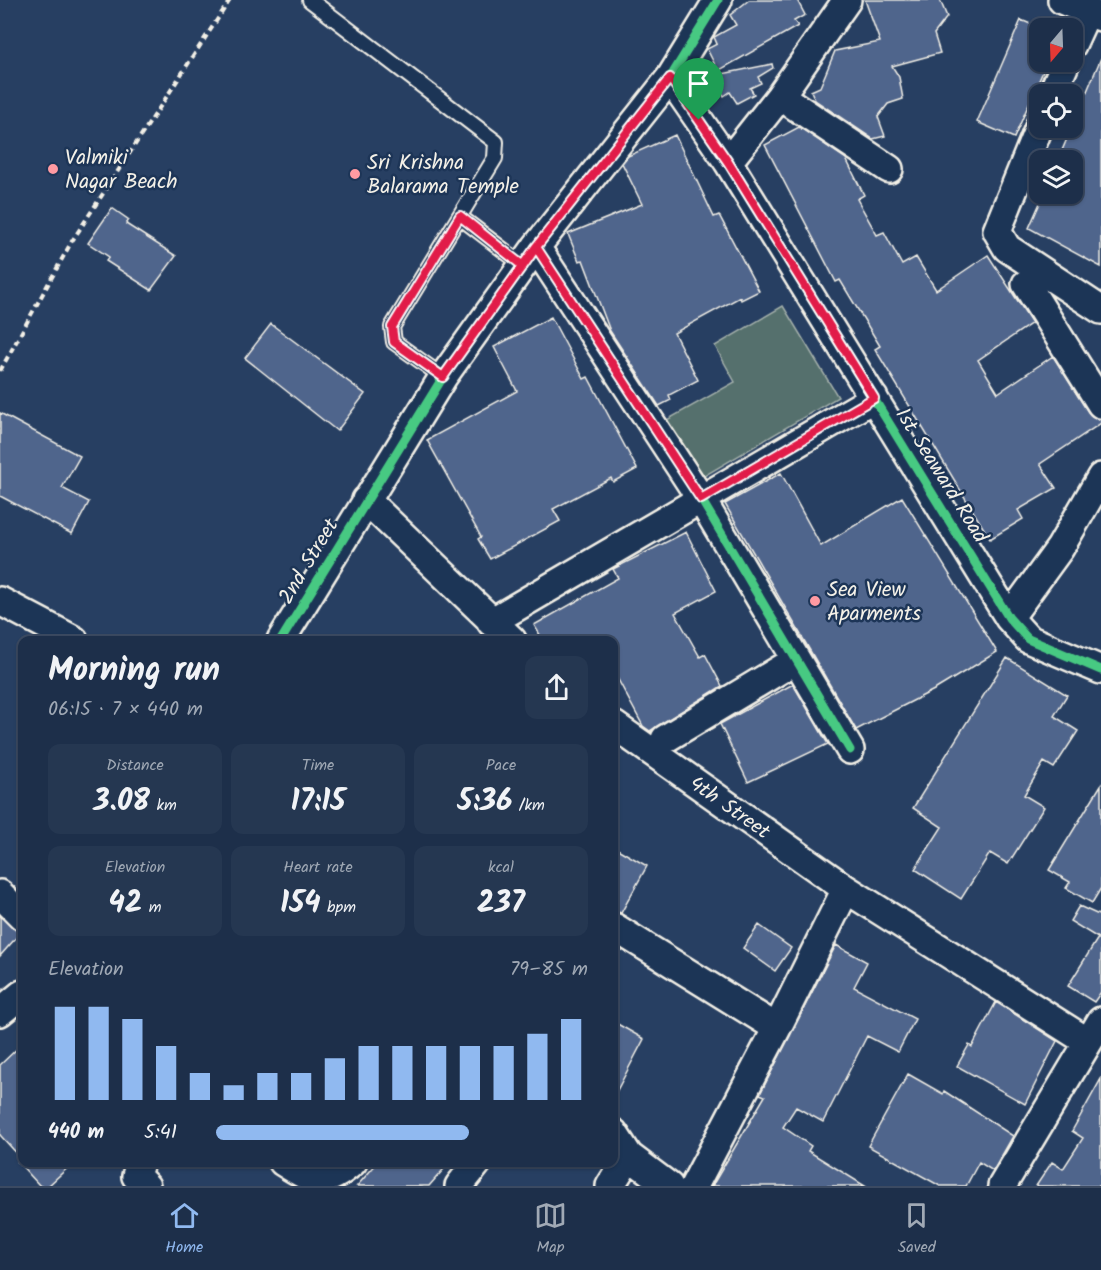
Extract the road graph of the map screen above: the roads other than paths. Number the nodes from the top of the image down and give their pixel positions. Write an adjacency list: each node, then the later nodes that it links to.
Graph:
1 (310, 0): 12 (lane)
2 (718, 0): 7 (street, 2nd Street)
3 (847, 0): 8 (street)
4 (1062, 0): 5 (street)
5 (1094, 14): 6 (street)
6 (1083, 30)
7 (670, 78): 10 (street, 1st Seaward Road); 13 (street, 2nd Street)
8 (780, 96): 10 (street); 11 (street)
9 (1035, 138): 15 (street)
10 (728, 162): 17 (street, 1st Seaward Road)
11 (889, 169)
12 (460, 216): 13 (lane); 16 (lane)
13 (530, 256): 16 (street, 2nd Street); 20 (street)
14 (1026, 284): 18 (street)
15 (1101, 310)
16 (443, 377): 21 (street, 2nd Street)
17 (874, 398): 20 (street); 23 (street, 1st Seaward Road)
18 (1101, 404)
19 (1101, 477): 23 (street)
20 (701, 499): 24 (street); 28 (street)
21 (366, 500): 24 (street); 26 (street, 2nd Street)
22 (0, 601): 25 (street)
23 (1009, 618): 29 (street, 1st Seaward Road)
24 (491, 622): 27 (street)
25 (66, 636)
26 (282, 636)
27 (507, 636)
28 (796, 660): 31 (street); 32 (street)
29 (1101, 670)
30 (618, 728): 33 (street, 4th Street)
31 (666, 739)
32 (850, 750)
33 (846, 889): 39 (street); 40 (street, 4th Street)
34 (0, 894): 35 (street)
35 (18, 912)
36 (618, 929): 39 (street)
37 (18, 997): 38 (street)
38 (0, 1012)
39 (777, 1028): 51 (street)
40 (1095, 1032): 52 (street)
41 (618, 1139): 42 (street)
42 (629, 1156): 49 (street); 50 (street)
43 (139, 1167): 47 (street)
44 (290, 1167): 45 (street)
45 (349, 1167)
46 (474, 1167): 48 (street)
47 (146, 1186)
48 (459, 1186)
49 (610, 1186)
50 (669, 1186)
51 (694, 1186)
52 (1002, 1186)

